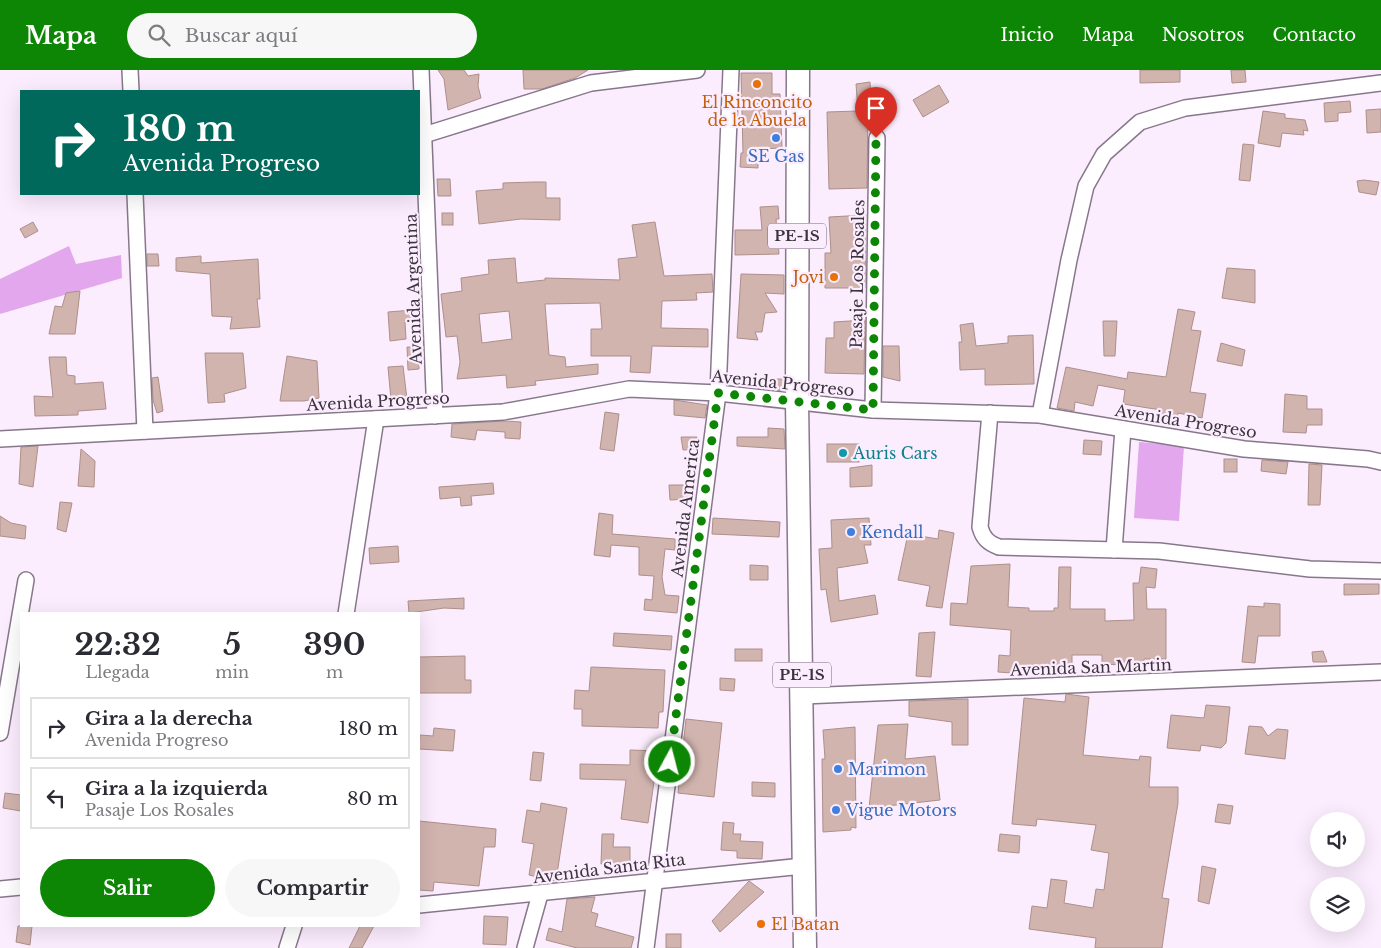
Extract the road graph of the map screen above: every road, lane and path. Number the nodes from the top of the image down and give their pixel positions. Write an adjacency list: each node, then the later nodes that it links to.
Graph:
1 (130, 70): 7 (street)
2 (421, 70): 8 (street, Avenida Argentina)
3 (698, 70): 8 (street)
4 (731, 70): 11 (street, Avenida America)
5 (798, 70): 12 (highway, PE-1S)
6 (1374, 79): 15 (street)
7 (131, 90)
8 (424, 135): 16 (street, Avenida Argentina)
9 (876, 138): 13 (street, Pasaje Los Rosales)
10 (135, 195): 19 (street)
11 (718, 393): 12 (street, Avenida Progreso); 16 (street, Avenida Progreso); 32 (street, Avenida America)
12 (797, 402): 13 (street, Avenida Progreso); 29 (highway, PE-1S)
13 (873, 410): 14 (street, Avenida Progreso)
14 (990, 413): 15 (street, Avenida Progreso); 22 (street)
15 (1040, 415): 18 (street, Avenida Progreso)
16 (435, 416): 17 (street, Avenida Progreso)
17 (376, 419): 19 (street, Avenida Progreso); 26 (street)
18 (1123, 429): 21 (street, Avenida Progreso); 22 (street)
19 (145, 431): 20 (street, Avenida Progreso)
20 (0, 439)
21 (1381, 462)
22 (1114, 550): 23 (street)
23 (1381, 571)
24 (26, 580): 25 (street)
25 (21, 612)
26 (346, 612)
27 (20, 615): 30 (street)
28 (1381, 672): 29 (street, Avenida San Martin)
29 (802, 696): 31 (highway, PE-1S)
30 (0, 733)
31 (803, 866): 32 (street, Avenida Santa Rita); 41 (highway, PE-1S)
32 (654, 879): 35 (street, Avenida Santa Rita); 40 (street, Avenida America)
33 (20, 887): 34 (street)
34 (0, 889)
35 (540, 894): 36 (street, Avenida Santa Rita); 39 (street)
36 (420, 905)
37 (294, 927): 38 (street)
38 (286, 948)
39 (525, 948)
40 (646, 948)
41 (805, 948)

